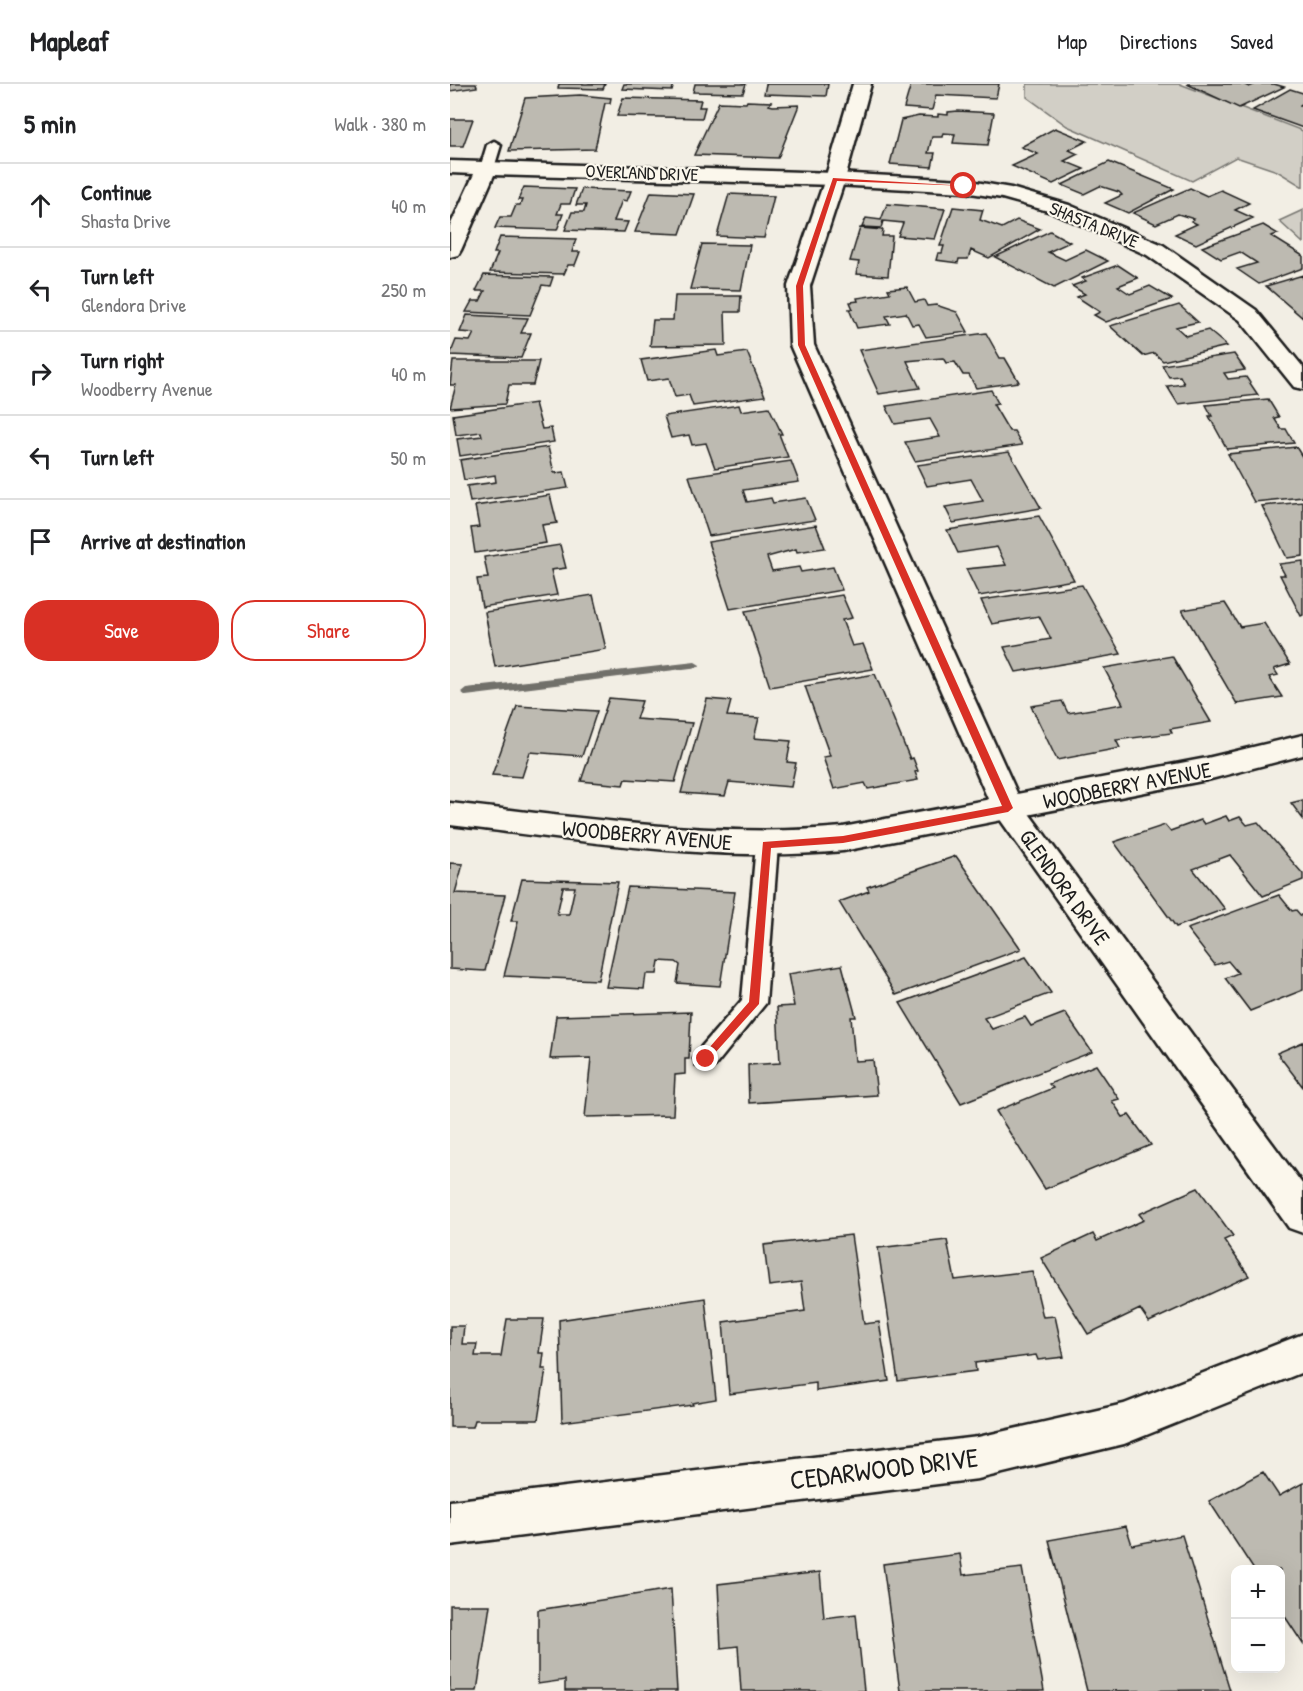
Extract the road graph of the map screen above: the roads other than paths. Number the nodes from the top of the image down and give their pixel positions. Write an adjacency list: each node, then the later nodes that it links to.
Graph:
1 (862, 84): 5 (street, GLENDORA DRIVE)
2 (494, 145): 4 (lane)
3 (450, 167): 4 (street, OVERLAND DRIVE)
4 (487, 168): 5 (street, OVERLAND DRIVE); 6 (street)
5 (835, 179): 7 (street, SHASTA DRIVE); 9 (street, GLENDORA DRIVE)
6 (450, 250)
7 (1303, 382)
8 (1303, 745): 9 (street, WOODBERRY AVENUE)
9 (1008, 808): 11 (street, WOODBERRY AVENUE); 13 (street, GLENDORA DRIVE)
10 (450, 814): 11 (street, WOODBERRY AVENUE)
11 (766, 845): 12 (lane)
12 (706, 1059)
13 (1303, 1216)
14 (1303, 1353): 15 (street, CEDARWOOD DRIVE)
15 (450, 1523)

